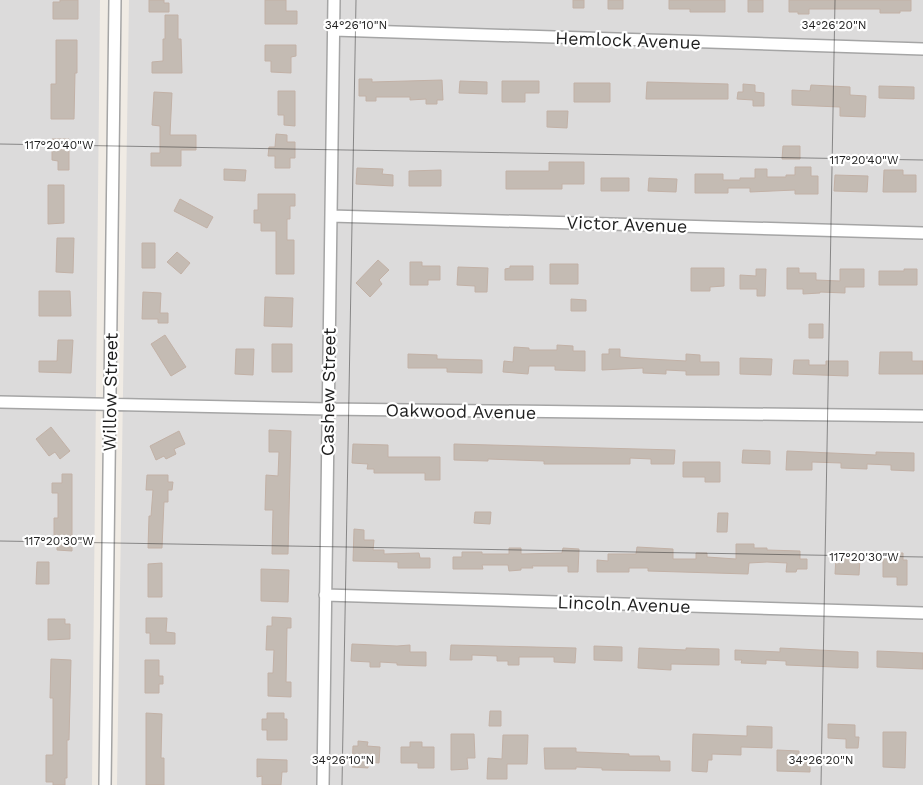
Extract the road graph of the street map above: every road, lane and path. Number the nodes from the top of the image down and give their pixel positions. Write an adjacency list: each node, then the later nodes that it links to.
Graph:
1 (115, 0): 8 (street, Willow Street)
2 (334, 0): 3 (street, Cashew Street)
3 (334, 30): 4 (street, Hemlock Avenue); 5 (street, Cashew Street)
4 (923, 49)
5 (331, 216): 6 (street, Victor Avenue); 9 (street, Cashew Street)
6 (923, 233)
7 (0, 402): 8 (street, Oakwood Avenue)
8 (110, 404): 9 (street, Oakwood Avenue); 13 (street, Willow Street)
9 (328, 409): 10 (street, Oakwood Avenue); 11 (street, Cashew Street)
10 (923, 416)
11 (326, 595): 12 (street, Lincoln Avenue); 14 (street, Cashew Street)
12 (923, 613)
13 (105, 785)
14 (323, 785)

